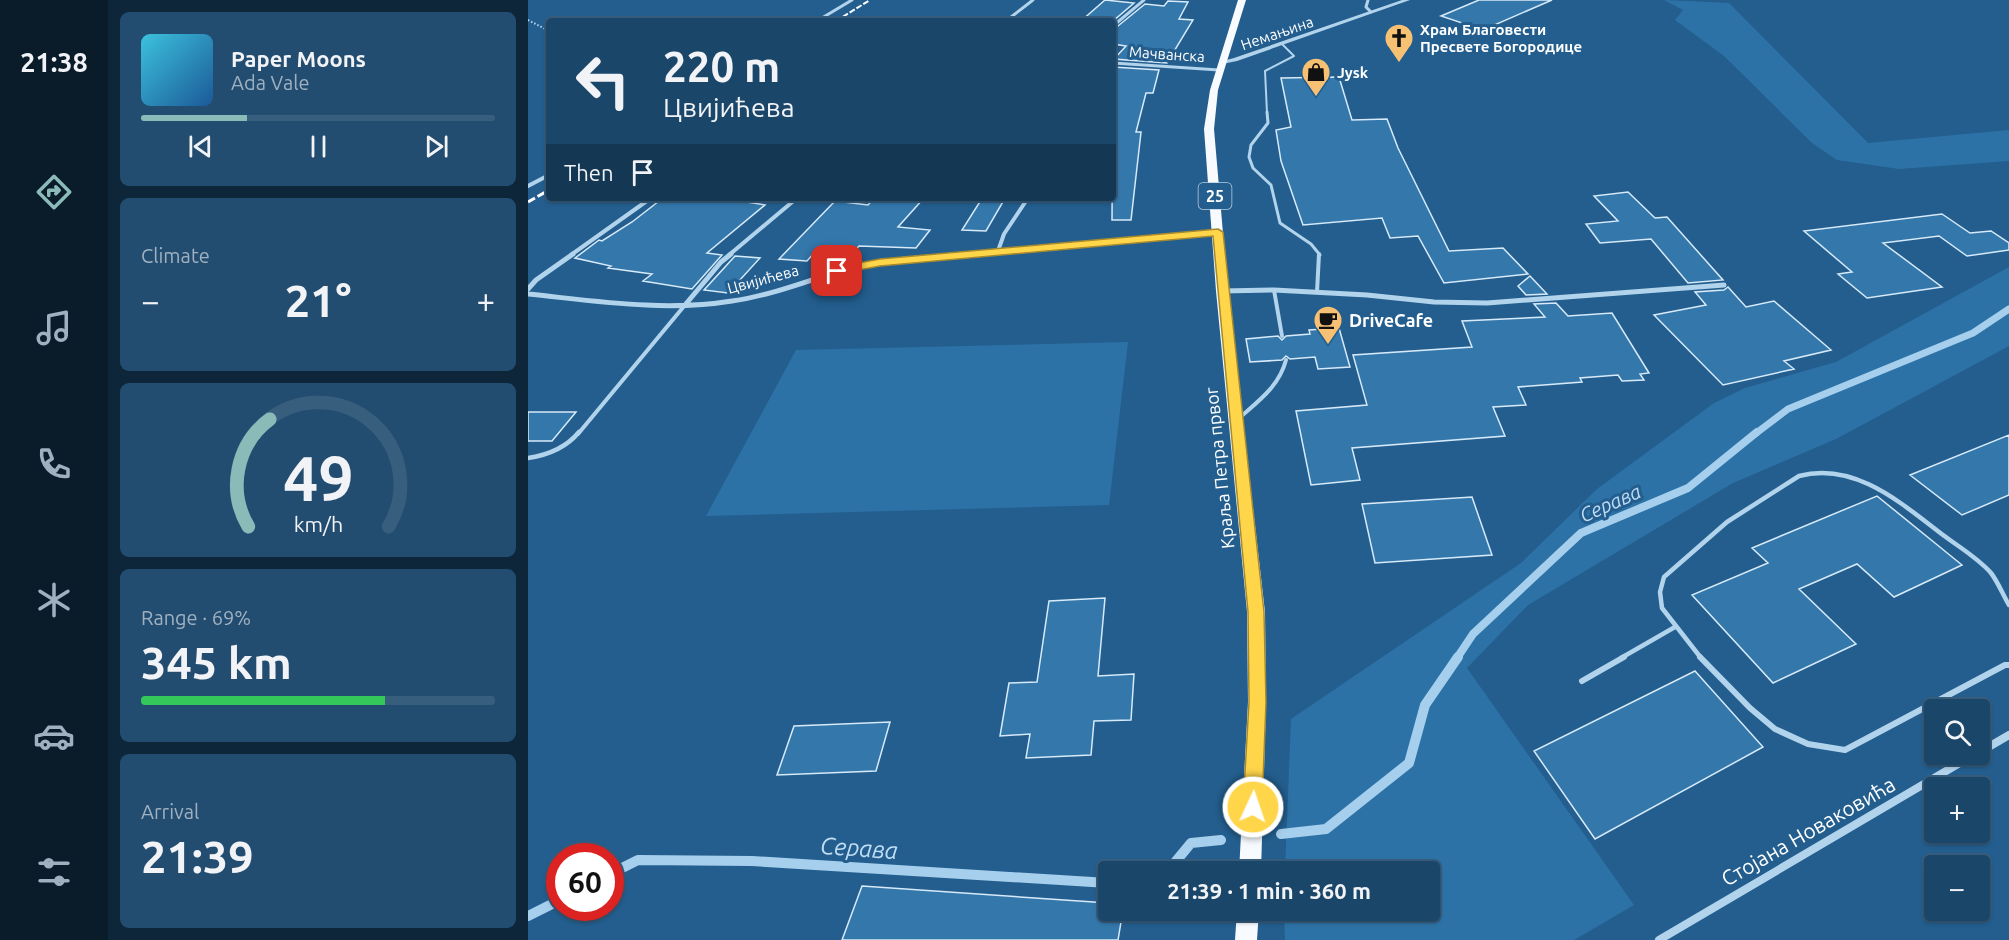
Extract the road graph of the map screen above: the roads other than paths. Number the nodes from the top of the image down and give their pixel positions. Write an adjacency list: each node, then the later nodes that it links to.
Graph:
1 (852, 0): 8 (street)
2 (1033, 0): 9 (street)
3 (1144, 0): 10 (street)
4 (1242, 0): 13 (main road, 25)
5 (1368, 0): 7 (street)
6 (1407, 0): 7 (street, Немањина)
7 (1371, 12): 11 (street, Немањина)
8 (822, 18)
9 (1010, 18)
10 (1116, 23)
11 (1282, 44): 13 (street, Немањина); 25 (lane)
12 (1116, 63): 13 (street, Мачванска)
13 (1220, 66): 19 (main road, Краља Петра првог / 25)
14 (546, 177): 15 (street)
15 (528, 186)
16 (647, 201): 22 (street)
17 (793, 201): 27 (street)
18 (1026, 201): 20 (street)
19 (1218, 232): 20 (street, Цвијићева); 24 (main road, Краља Петра првог / 25)
20 (998, 251): 27 (street, Цвијићева)
21 (1724, 285): 25 (street)
22 (528, 289)
23 (1274, 290): 24 (street); 25 (street); 28 (lane)
24 (1222, 291): 30 (main road, Краља Петра првог / 25)
25 (1317, 292)
26 (528, 294): 27 (street, Цвијићева)
27 (685, 305): 31 (lane)
28 (1282, 336)
29 (1286, 360): 30 (lane)
30 (1237, 419): 39 (main road, Краља Петра првог / 25)
31 (528, 458)
32 (2009, 605): 33 (lane)
33 (1675, 627): 34 (lane); 35 (lane)
34 (2009, 665)
35 (1582, 681)
36 (2009, 735): 37 (street)
37 (1990, 746)
38 (1956, 765): 42 (street, Стојана Новаковића)
39 (1250, 861)
40 (1247, 921): 41 (main road)
41 (1246, 940)
42 (1659, 940)

